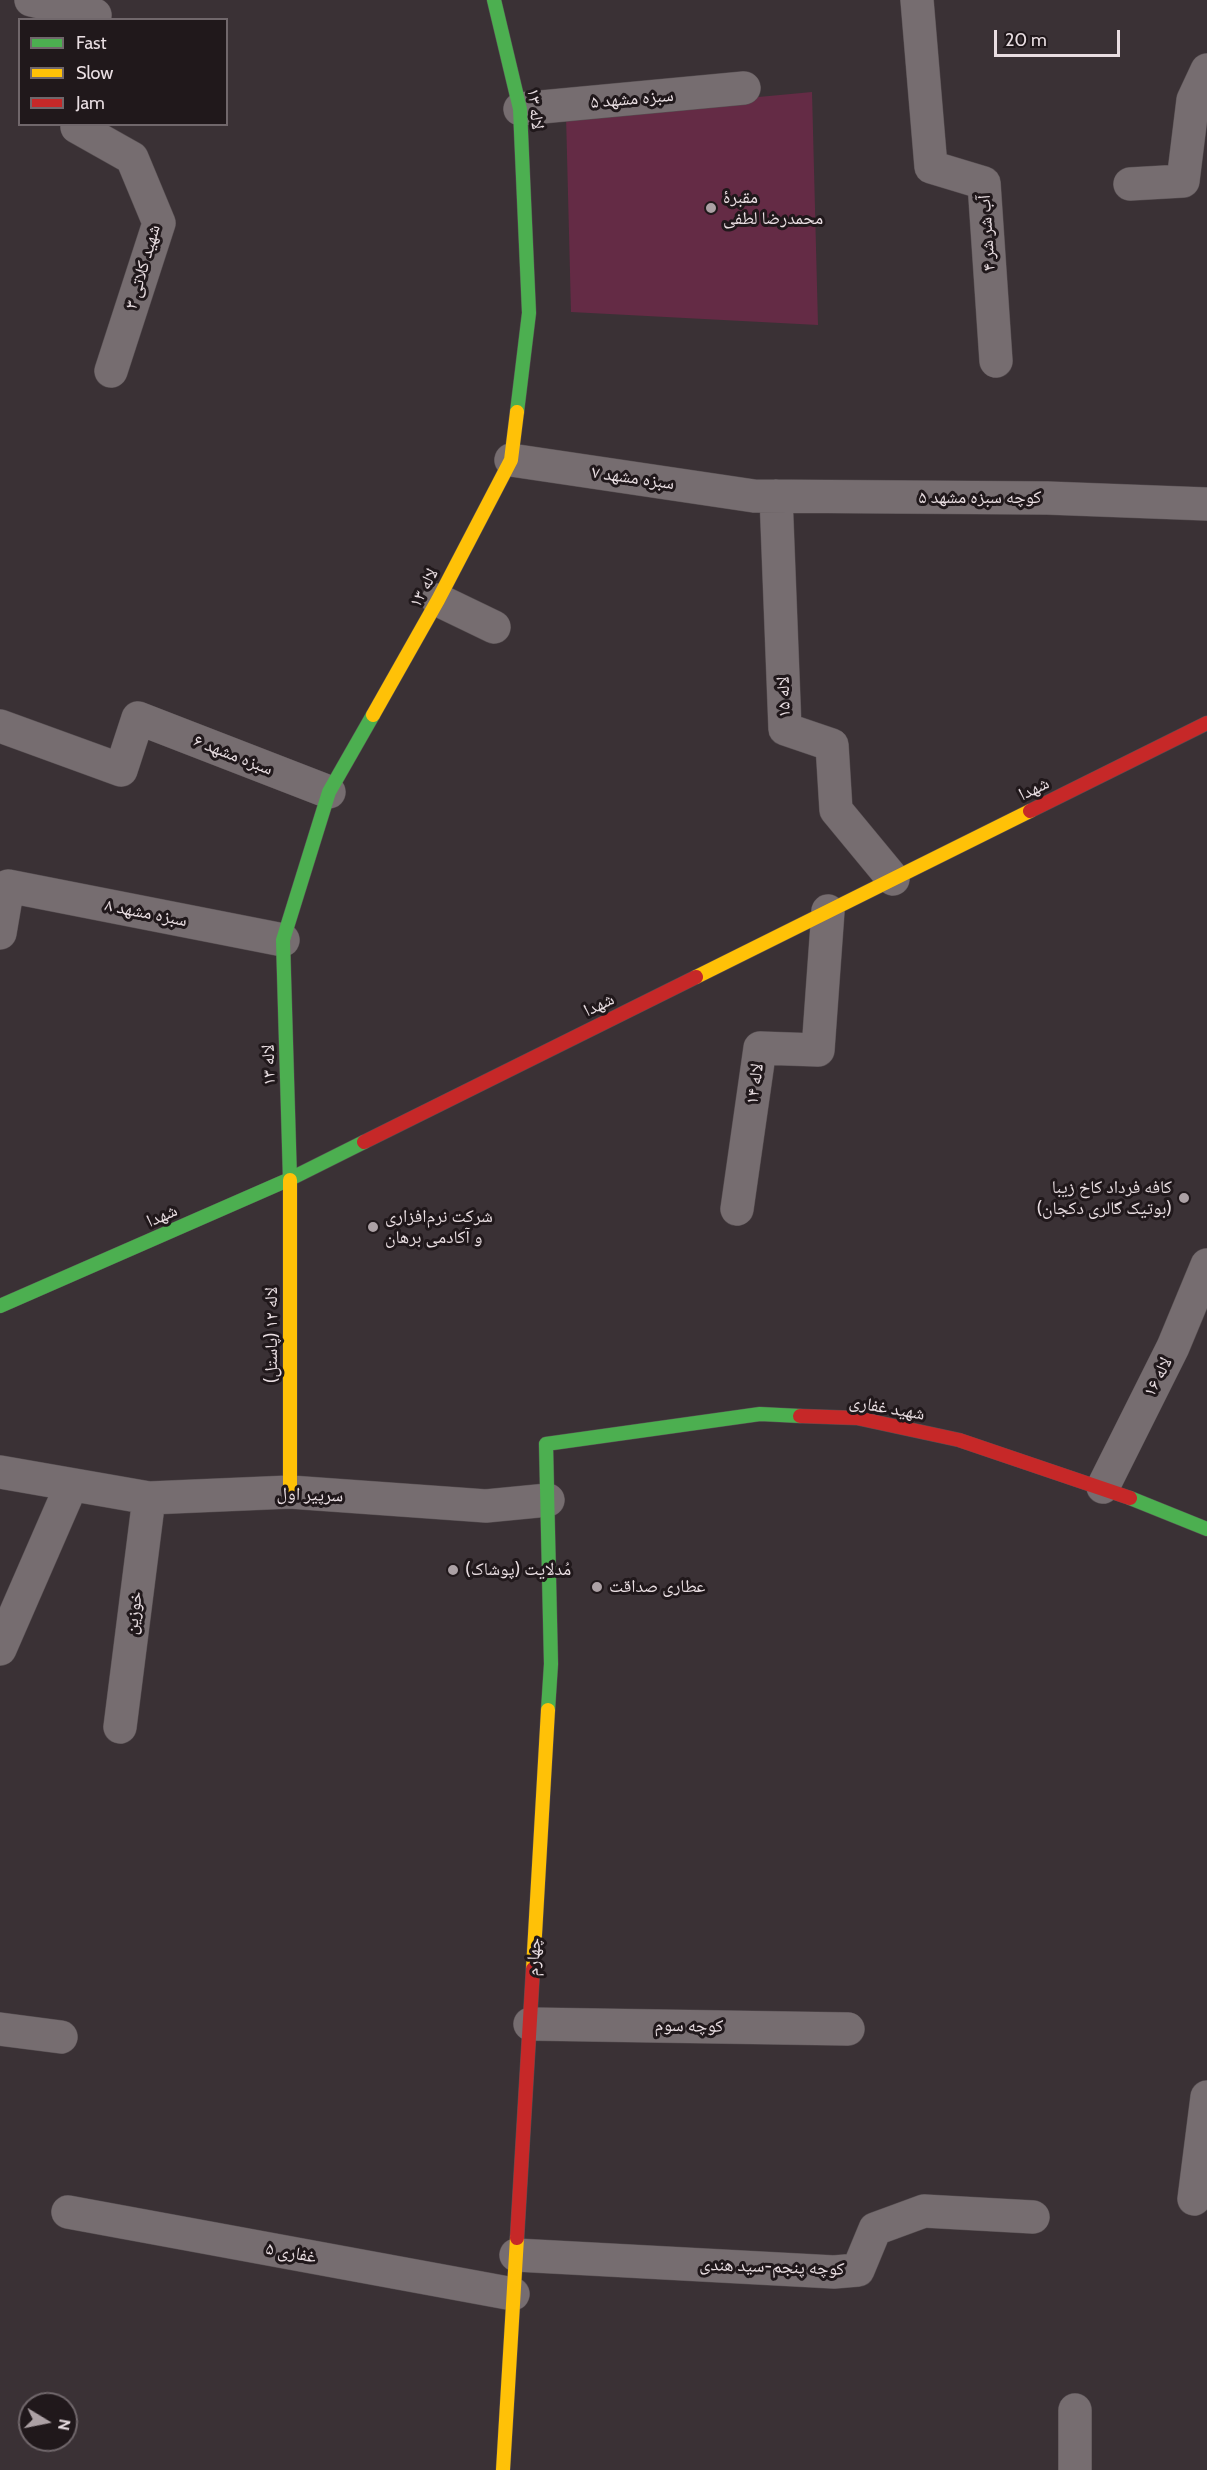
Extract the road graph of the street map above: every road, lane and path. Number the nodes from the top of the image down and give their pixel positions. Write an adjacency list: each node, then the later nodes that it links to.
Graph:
1 (31, 0): 4 (street)
2 (494, 0): 7 (street, لاله ۱۳)
3 (917, 0): 10 (street, ۴ آب شر شر)
4 (102, 12)
5 (1207, 70): 9 (street)
6 (744, 88): 7 (street, ۵ سبزه مشهد)
7 (520, 109): 12 (street, لاله ۱۳)
8 (78, 126): 11 (street, ۳ شهید کلاتی)
9 (1130, 184)
10 (996, 361)
11 (111, 371)
12 (511, 460): 13 (street, ۷ سبزه مشهد); 15 (street, لاله ۱۳)
13 (765, 496): 14 (street, کوچه سبزه مشهد ۵); 20 (street, ۱۵ لاله)
14 (1207, 504)
15 (438, 600): 16 (street); 19 (street, لاله ۱۳)
16 (494, 627)
17 (1207, 723): 20 (street, شهدا)
18 (0, 726): 19 (street, ۶ سبزه مشهد)
19 (329, 792): 23 (street, لاله ۱۳)
20 (893, 879): 21 (street, شهدا)
21 (828, 912): 24 (street, شهدا); 25 (street, ۱۴ لاله)
22 (0, 933): 23 (street, ۸ سبزه مشهد)
23 (283, 940): 24 (street, لاله ۱۳)
24 (290, 1179): 27 (street, شهدا); 32 (street, لاله ۱۲ (پاستل))
25 (737, 1209)
26 (1207, 1265): 31 (street, لاله ۱۶)
27 (0, 1306)
28 (546, 1444): 31 (street, شهید غفاری); 34 (street, چهارم)
29 (0, 1472): 30 (street, سرپیر اول)
30 (71, 1486): 33 (street, سرپیر اول); 36 (street)
31 (1103, 1487): 35 (street, شهید غفاری)
32 (290, 1492): 33 (street, سرپیر اول); 34 (street, سرپیر اول)
33 (149, 1498): 37 (street, خوزین)
34 (549, 1500): 38 (street, چهارم)
35 (1207, 1529)
36 (0, 1649)
37 (120, 1727)
38 (530, 2024): 40 (street, کوچه سوم); 46 (street, چهارم)
39 (0, 2029): 41 (street)
40 (848, 2029)
41 (61, 2037)
42 (1207, 2097): 43 (street)
43 (1194, 2199)
44 (68, 2212): 47 (street, غفاری ۵)
45 (1033, 2217): 46 (street, کوچه پنجم-سید هندی)
46 (516, 2255): 47 (street, چهارم)
47 (513, 2294): 49 (street, چهارم)
48 (1074, 2410): 50 (street)
49 (503, 2470)
50 (1075, 2470)

